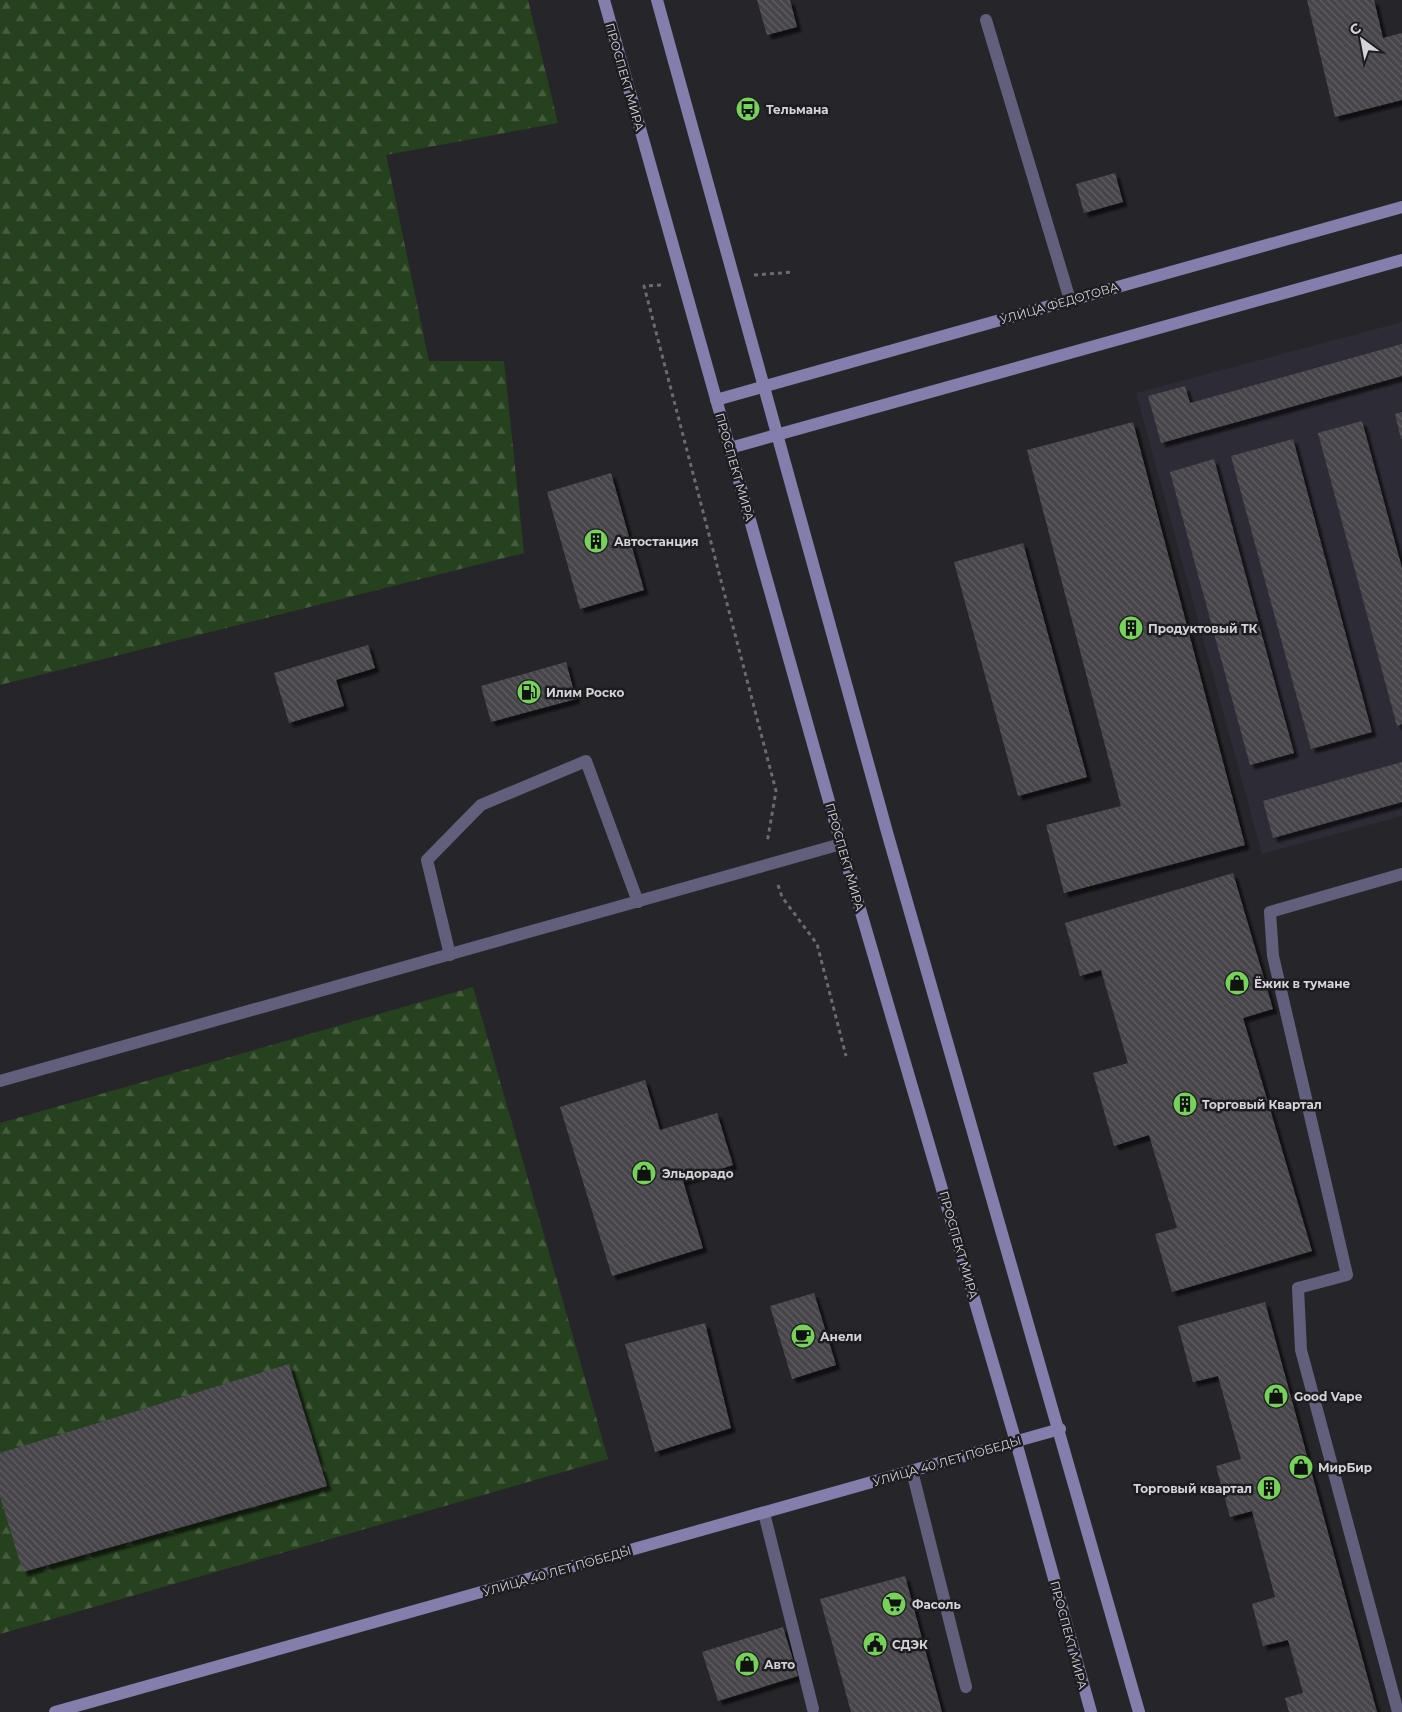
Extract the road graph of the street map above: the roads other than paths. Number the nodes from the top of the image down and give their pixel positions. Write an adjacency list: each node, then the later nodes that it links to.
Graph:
1 (604, 0): 8 (street, ПРОСПЕКТ МИРА)
2 (657, 0): 7 (street)
3 (986, 20): 6 (street)
4 (1402, 206): 6 (street, УЛИЦА ФЕДОТОВА)
5 (1402, 260): 9 (street)
6 (1070, 300): 7 (street, УЛИЦА ФЕДОТОВА)
7 (764, 387): 8 (street, УЛИЦА ФЕДОТОВА); 9 (street)
8 (716, 400): 10 (street, ПРОСПЕКТ МИРА)
9 (778, 435): 10 (street); 16 (street)
10 (730, 448): 11 (street, ПРОСПЕКТ МИРА)
11 (842, 844): 13 (street); 17 (street, ПРОСПЕКТ МИРА)
12 (1402, 874): 25 (street)
13 (638, 902): 14 (street); 14 (street)
14 (450, 955): 15 (street)
15 (0, 1081)
16 (1060, 1429): 17 (street, УЛИЦА 40 ЛЕТ ПОБЕДЫ); 24 (street)
17 (1016, 1442): 18 (street, УЛИЦА 40 ЛЕТ ПОБЕДЫ); 23 (street, ПРОСПЕКТ МИРА)
18 (912, 1471): 19 (street, УЛИЦА 40 ЛЕТ ПОБЕДЫ); 20 (street)
19 (764, 1512): 21 (street); 22 (street, УЛИЦА 40 ЛЕТ ПОБЕДЫ)
20 (966, 1687)
21 (813, 1709)
22 (55, 1712)
23 (1091, 1712)
24 (1139, 1712)
25 (1398, 1712)

